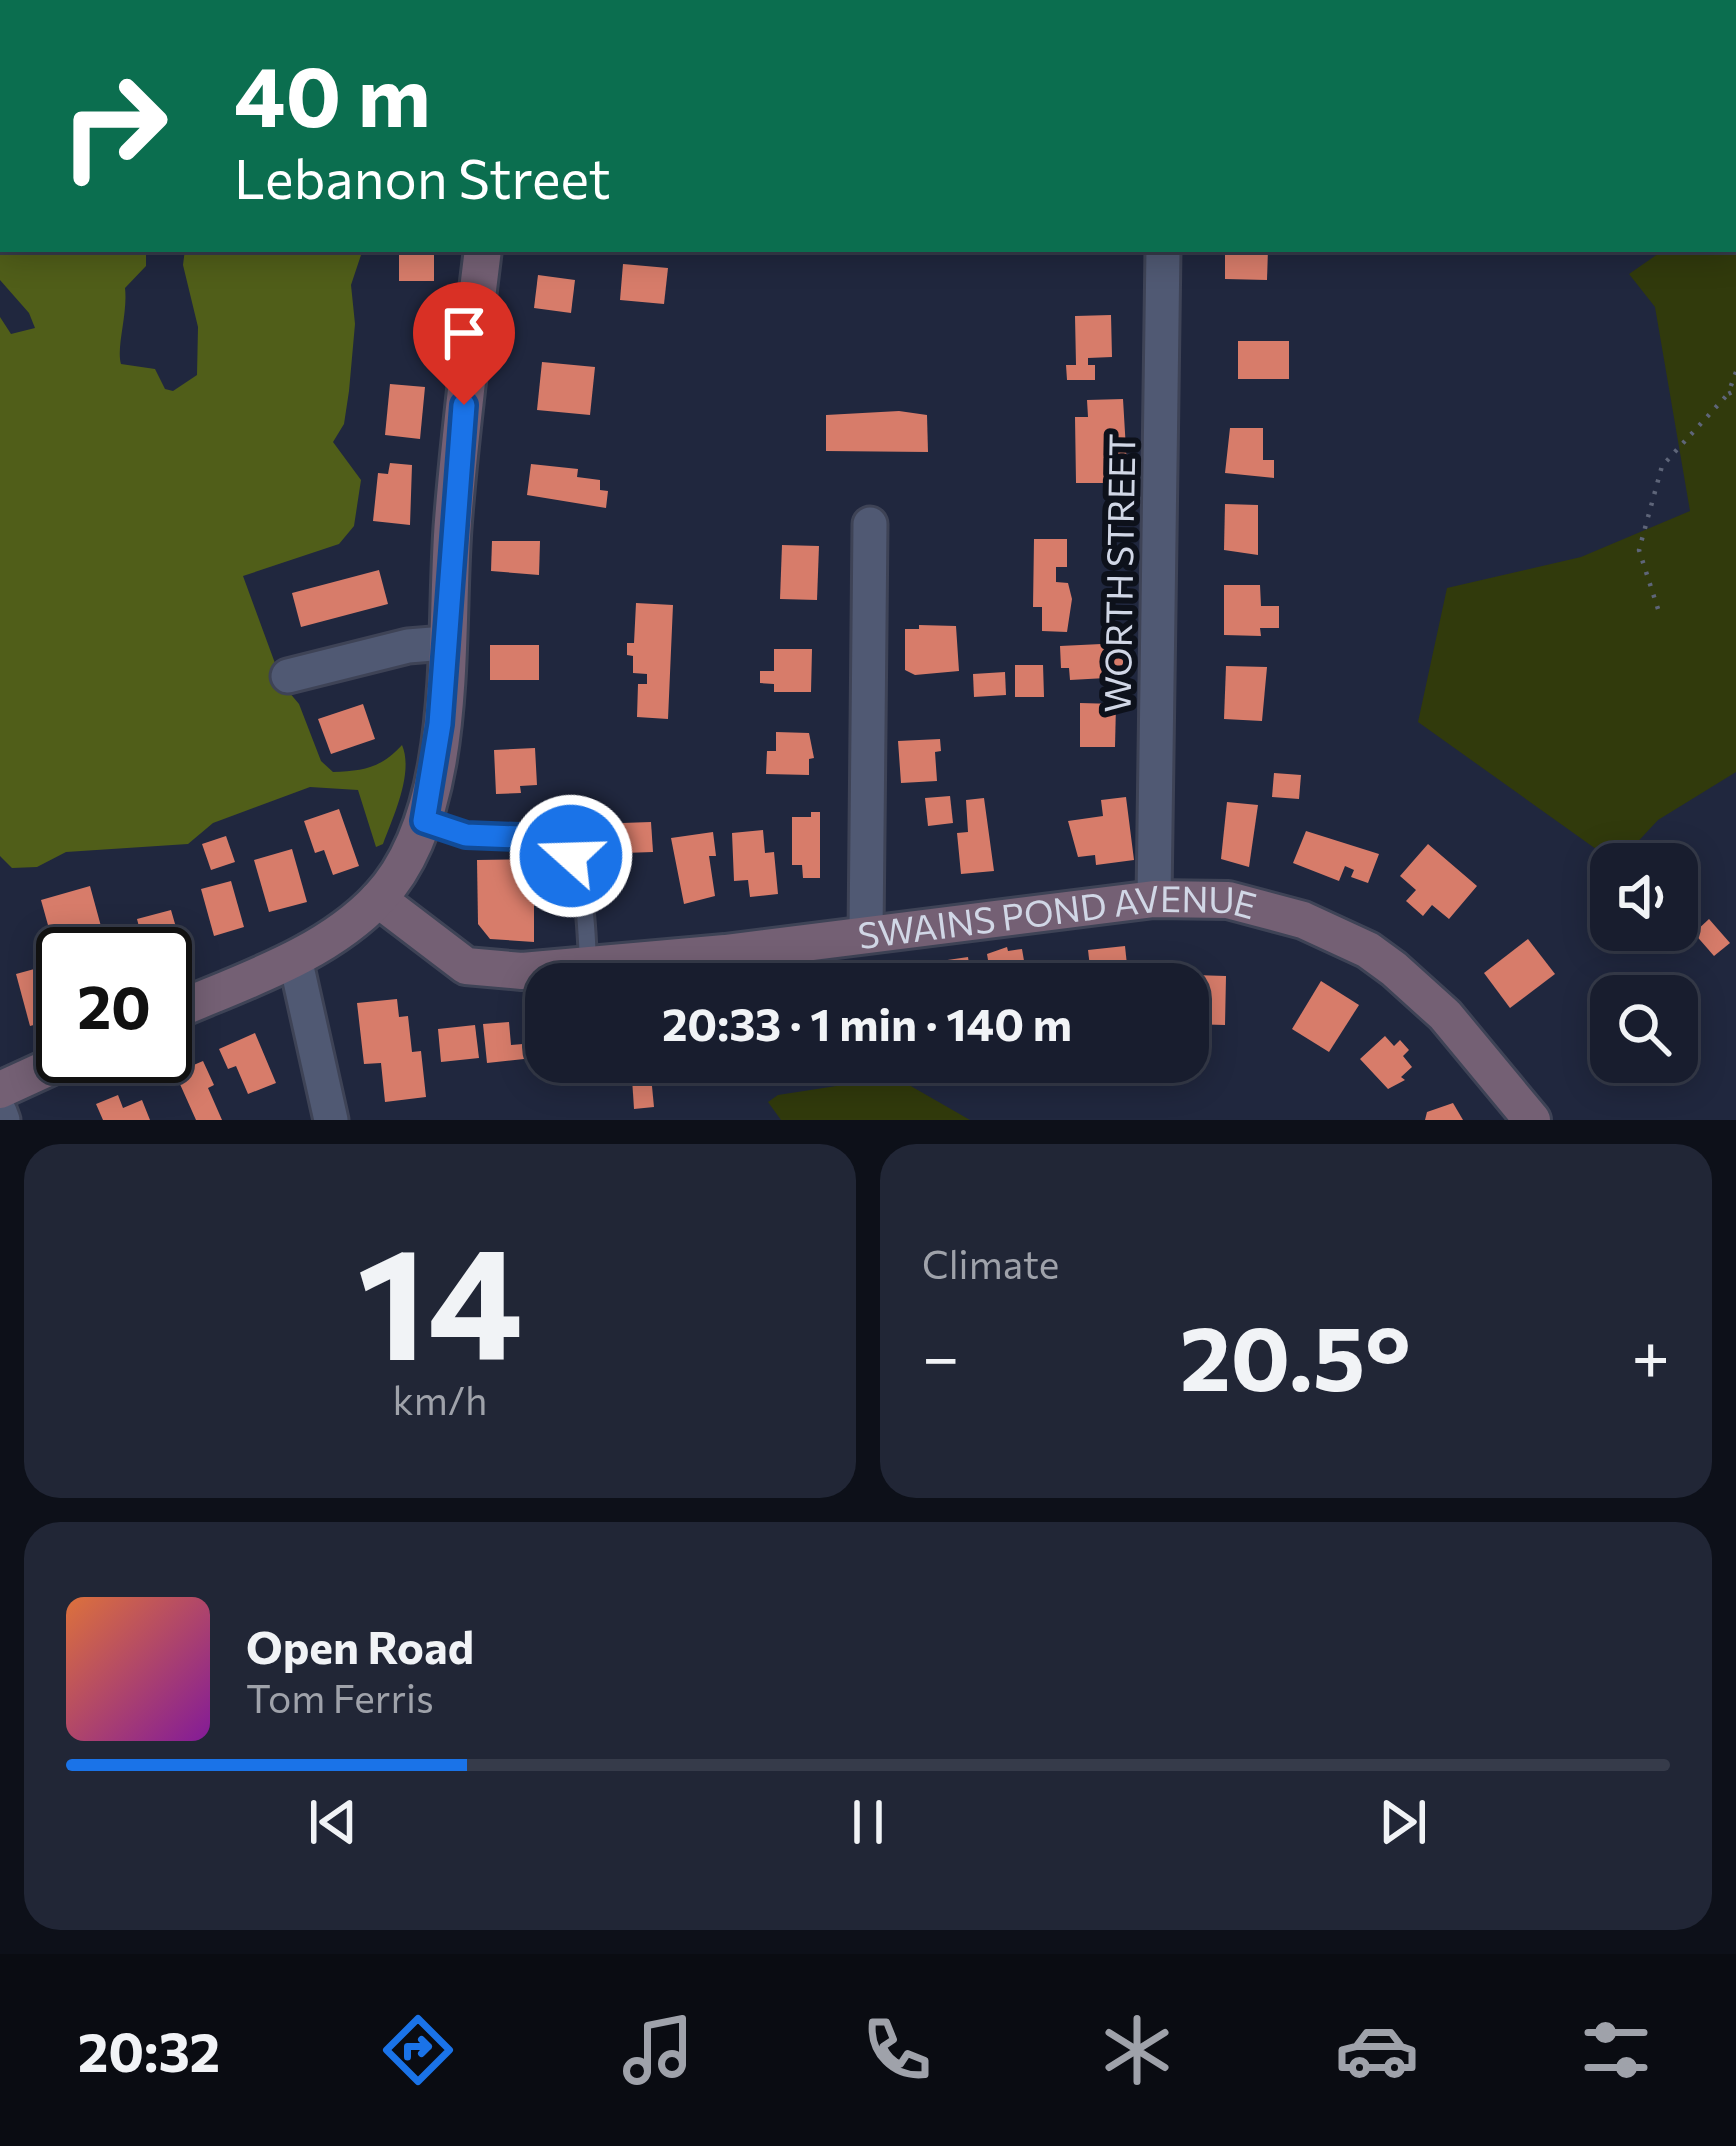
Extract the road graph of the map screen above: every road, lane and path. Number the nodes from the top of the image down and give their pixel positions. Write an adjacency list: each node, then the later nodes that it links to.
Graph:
1 (483, 252): 8 (street)
2 (1163, 252): 12 (street, WORTH STREET)
3 (1736, 372): 5 (path)
4 (1736, 390): 5 (path)
5 (1728, 394): 7 (path)
6 (870, 524): 13 (street)
7 (1658, 609)
8 (445, 643): 9 (street); 10 (street)
9 (287, 676)
10 (424, 821): 11 (street); 15 (lane)
11 (378, 899): 14 (street); 17 (street, SWAINS POND AVENUE)
12 (1154, 899): 13 (street, SWAINS POND AVENUE); 22 (street, SWAINS POND AVENUE)
13 (866, 935): 16 (street, SWAINS POND AVENUE)
14 (295, 958): 18 (street); 21 (street)
15 (588, 963)
16 (623, 963)
17 (525, 971)
18 (192, 1003)
19 (36, 1073): 20 (street)
20 (0, 1090)
21 (331, 1120)
22 (1532, 1120)

